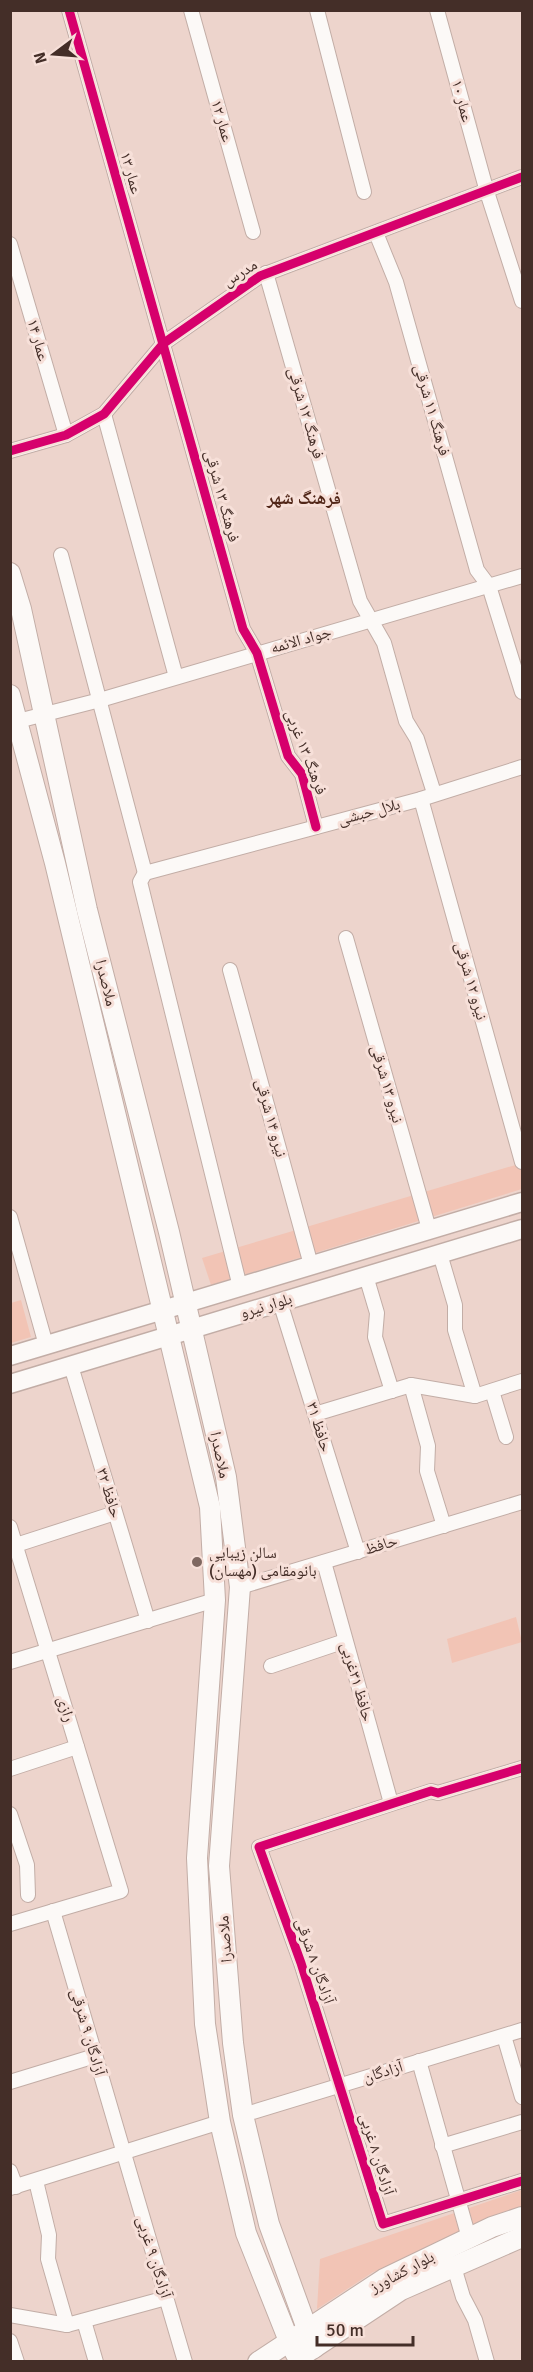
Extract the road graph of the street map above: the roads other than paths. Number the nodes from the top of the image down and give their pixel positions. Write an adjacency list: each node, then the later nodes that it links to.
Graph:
1 (69, 10): 13 (street, عمار ۱۳)
2 (191, 10): 8 (street, عمار ۱۲)
3 (317, 10): 6 (street)
4 (437, 10): 7 (street, عمار ۱۰)
5 (522, 177): 7 (street, مدرس)
6 (364, 192)
7 (487, 192): 9 (street, مدرس); 12 (street, عمار ۱۰)
8 (253, 232)
9 (376, 233): 11 (street, مدرس); 20 (street, فرهنگ ۱۱ شرقی)
10 (10, 244): 15 (street, عمار ۱۴)
11 (266, 273): 13 (street, مدرس); 21 (street, فرهنگ ۱۲ شرقی)
12 (522, 301)
13 (164, 343): 14 (street, مدرس); 22 (street, فرهنگ ۱۳ شرقی)
14 (104, 414): 15 (street, مدرس); 23 (street)
15 (66, 435): 16 (street, مدرس)
16 (10, 451)
17 (61, 555): 26 (street)
18 (10, 573): 27 (main road, ملاصدرا)
19 (522, 576): 20 (street, جواد الائمه)
20 (489, 586): 21 (street, جواد الائمه); 24 (street, فرهنگ ۱۱ شرقی)
21 (372, 620): 22 (street, جواد الائمه); 30 (street, فرهنگ ۱۲ شرقی)
22 (257, 653): 23 (street, جواد الائمه); 32 (street, فرهنگ ۱۳ غربی)
23 (176, 676): 26 (street, جواد الائمه)
24 (522, 692)
25 (10, 695): 28 (main road, ملاصدرا)
26 (100, 699): 27 (street, جواد الائمه); 33 (street)
27 (44, 714): 28 (street, جواد الائمه); 46 (main road, ملاصدرا)
28 (14, 722): 47 (main road, ملاصدرا)
29 (522, 768): 30 (street, بلال حبشی)
30 (434, 793): 31 (street, بلال حبشی)
31 (421, 798): 32 (street, بلال حبشی); 36 (street, نیرو ۱۲ شرقی)
32 (316, 827): 33 (street, بلال حبشی)
33 (145, 873): 44 (street)
34 (346, 938): 40 (street, نیرو ۱۳ شرقی)
35 (230, 970): 42 (street, نیرو ۱۴ شرقی)
36 (522, 1162)
37 (522, 1202): 40 (street, بلوار نیرو)
38 (10, 1216): 50 (street)
39 (522, 1229): 41 (street, بلوار نیرو)
40 (429, 1230): 42 (street, بلوار نیرو)
41 (440, 1254): 43 (street, بلوار نیرو); 58 (street)
42 (311, 1265): 44 (street, بلوار نیرو)
43 (366, 1276): 45 (street, بلوار نیرو); 56 (street)
44 (240, 1287): 46 (street, بلوار نیرو)
45 (280, 1302): 48 (street, بلوار نیرو); 59 (street, حافظ ۳۱)
46 (186, 1303): 47 (street, بلوار نیرو); 48 (main road, ملاصدرا)
47 (162, 1310): 49 (main road, ملاصدرا); 50 (street, بلوار نیرو)
48 (192, 1329): 49 (street, بلوار نیرو); 68 (main road, ملاصدرا)
49 (169, 1336): 52 (street, بلوار نیرو); 69 (main road, ملاصدرا)
50 (46, 1345): 51 (street, بلوار نیرو)
51 (10, 1356)
52 (71, 1366): 54 (street, بلوار نیرو); 62 (street, حافظ ۳۲)
53 (522, 1382): 57 (street)
54 (10, 1384)
55 (411, 1385): 56 (street); 58 (street); 63 (street)
56 (392, 1391): 59 (street)
57 (492, 1391): 58 (street); 60 (street)
58 (475, 1396)
59 (315, 1413): 66 (street, حافظ ۳۱)
60 (506, 1437)
61 (522, 1502): 63 (street, حافظ)
62 (115, 1513): 65 (street); 70 (street, حافظ ۳۲)
63 (444, 1526): 66 (street, حافظ)
64 (10, 1527): 65 (street, رازی)
65 (16, 1545): 72 (street, رازی)
66 (358, 1552): 67 (street, حافظ)
67 (324, 1562): 68 (street, حافظ); 71 (street, حافظ ۳۱غربی)
68 (240, 1587): 90 (main road, ملاصدرا)
69 (215, 1600): 70 (street); 91 (main road, ملاصدرا)
70 (148, 1621): 72 (street)
71 (345, 1641): 74 (street); 78 (street, حافظ ۳۱غربی)
72 (48, 1650): 73 (street); 75 (street, رازی)
73 (10, 1662)
74 (271, 1666)
75 (78, 1747): 77 (street); 81 (street, رازی)
76 (522, 1768): 78 (street)
77 (10, 1769)
78 (391, 1803): 88 (street, آزادگان ۸ شرقی)
79 (10, 1814): 80 (street)
80 (28, 1895)
81 (52, 1911): 82 (street); 85 (street, آزادگان ۹ شرقی)
82 (10, 1924)
83 (522, 2030): 84 (street, آزادگان)
84 (504, 2036): 86 (street, آزادگان); 89 (street)
85 (95, 2056): 87 (street); 94 (street, آزادگان ۹ شرقی)
86 (419, 2061): 88 (street, آزادگان); 93 (street)
87 (12, 2077)
88 (341, 2085): 90 (street, آزادگان); 99 (street, آزادگان ۸ غربی)
89 (522, 2097)
90 (243, 2115): 108 (main road, ملاصدرا)
91 (220, 2122): 94 (street); 110 (main road, ملاصدرا)
92 (522, 2122): 93 (street)
93 (442, 2146): 99 (street)
94 (123, 2153): 96 (street); 104 (street, آزادگان ۹ غربی)
95 (10, 2171): 98 (street)
96 (36, 2181): 98 (street); 107 (street)
97 (522, 2181): 99 (street)
98 (13, 2188)
99 (458, 2201): 102 (street)
100 (522, 2217): 102 (main road, بلوار کشاورز)
101 (522, 2237): 103 (main road, بلوار کشاورز)
102 (469, 2238): 108 (main road, بلوار کشاورز)
103 (454, 2267): 110 (main road, بلوار کشاورز); 115 (street)
104 (166, 2298): 106 (street); 113 (street, آزادگان ۹ غربی)
105 (10, 2315): 107 (street)
106 (84, 2320): 107 (street); 112 (street)
107 (67, 2325)
108 (307, 2329): 110 (main road, بلوار کشاورز)
109 (10, 2341): 111 (street)
110 (303, 2354): 114 (main road, بلوار کشاورز)
111 (17, 2361)
112 (96, 2361)
113 (185, 2361)
114 (258, 2361)
115 (487, 2361)

